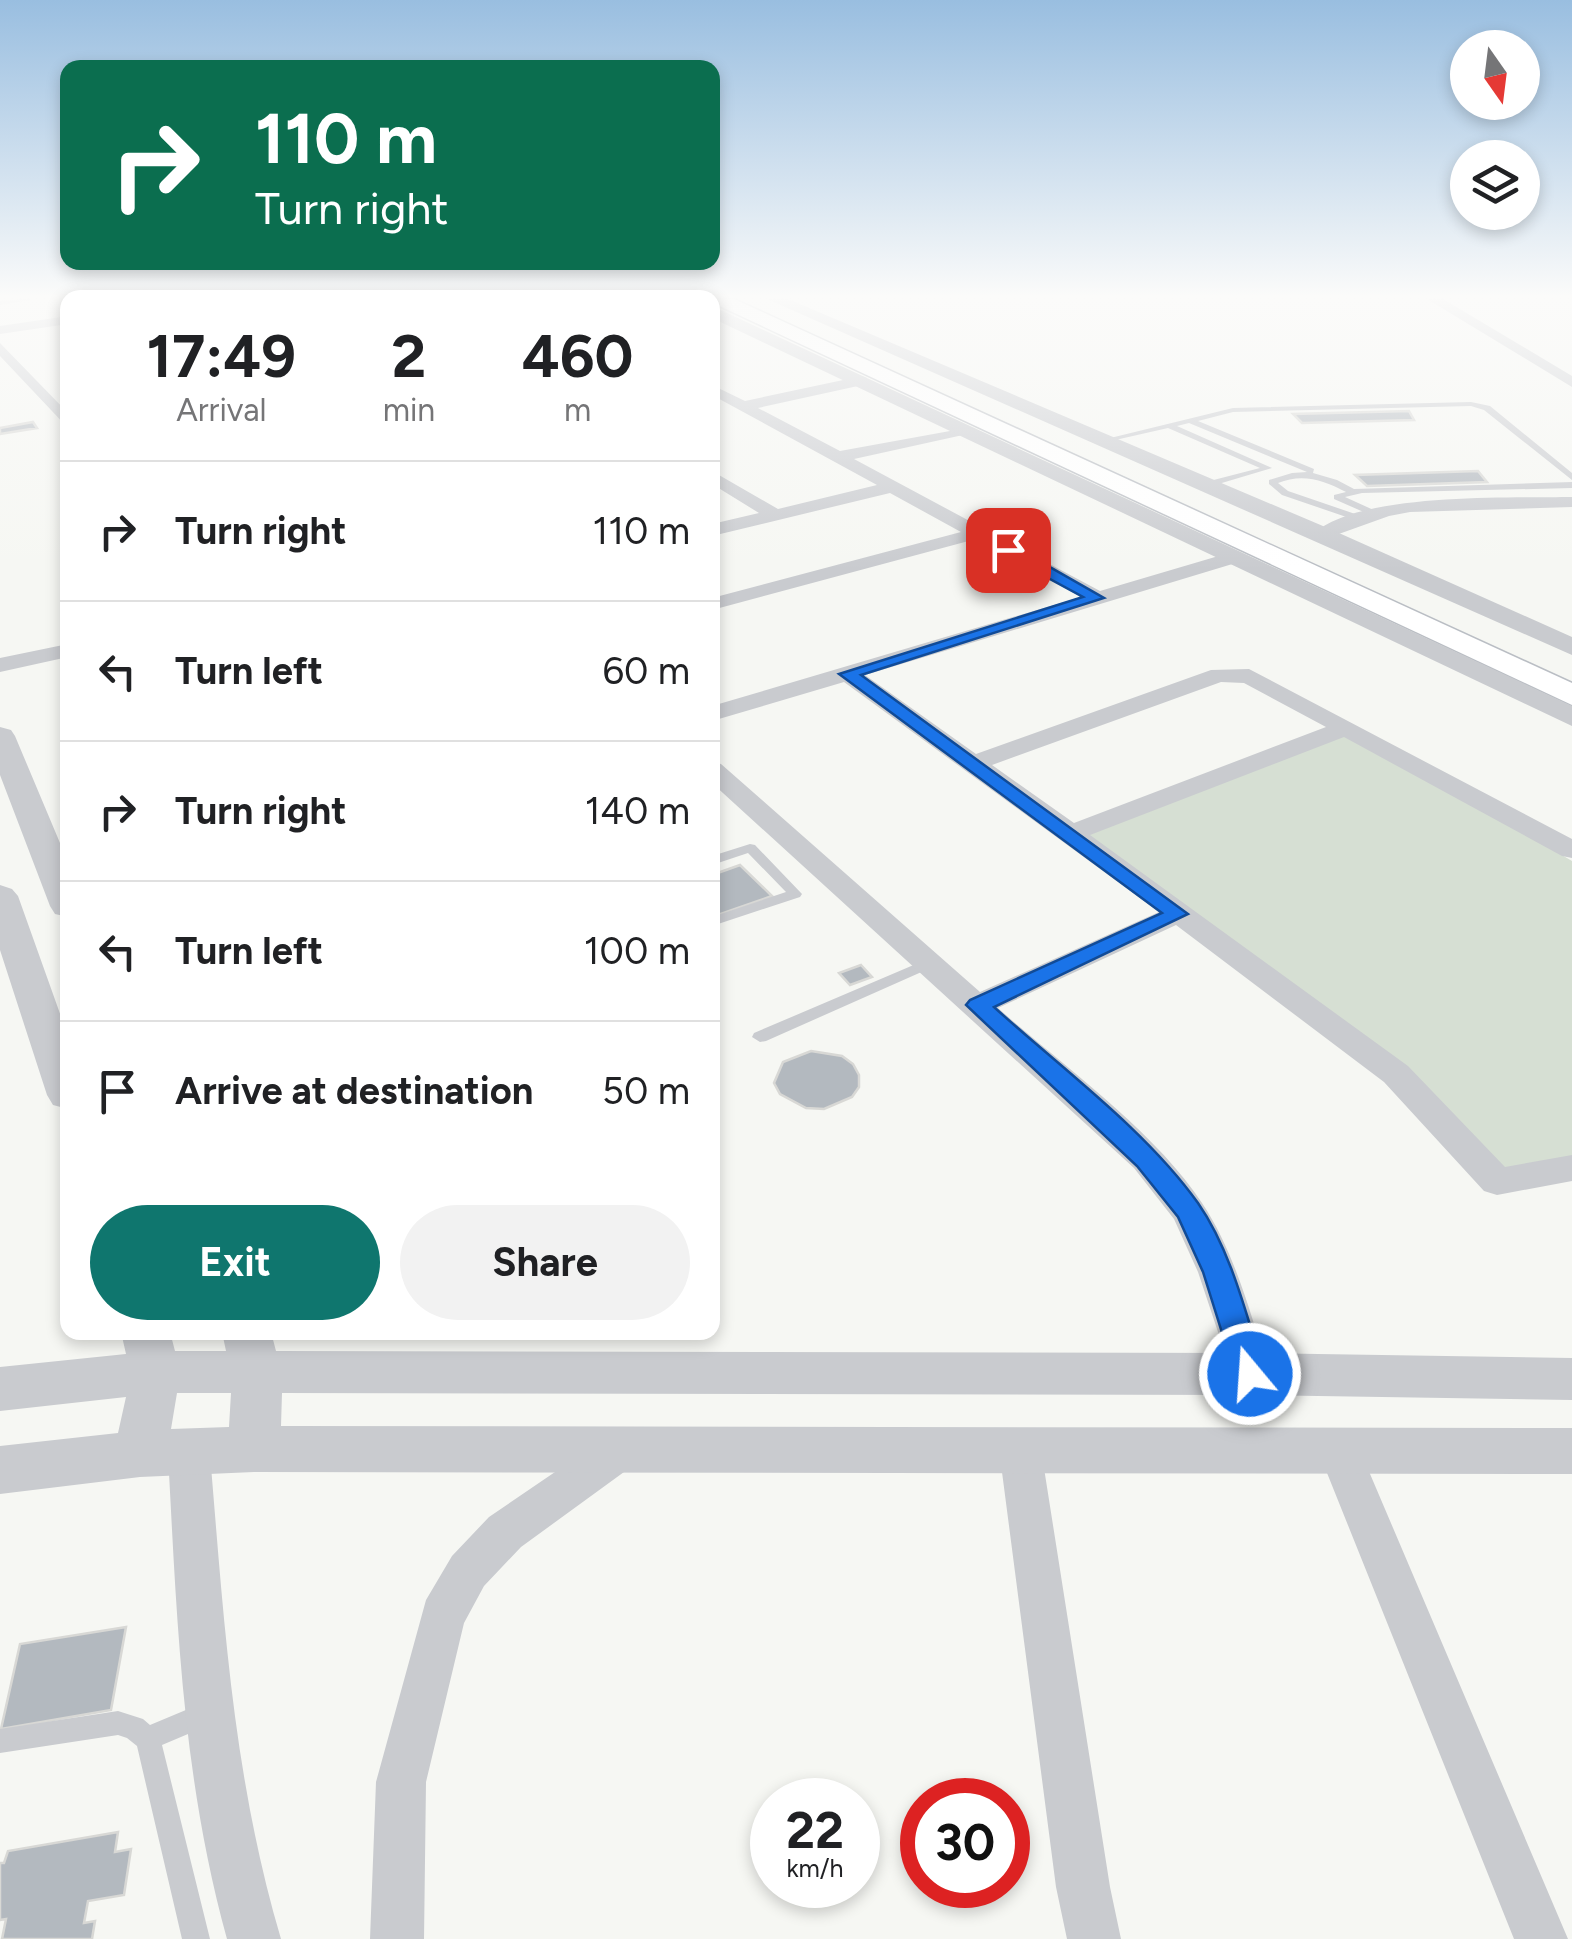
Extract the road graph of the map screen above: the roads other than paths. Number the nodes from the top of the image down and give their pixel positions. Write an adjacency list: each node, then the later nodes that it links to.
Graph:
1 (39, 389): 9 (street)
2 (822, 389): 8 (street)
3 (880, 389): 12 (street)
4 (916, 389): 36 (main road)
5 (955, 389): 34 (main road)
6 (984, 389): 13 (street)
7 (720, 393): 8 (street)
8 (743, 406): 14 (street)
9 (60, 413)
10 (1189, 420): 11 (lane); 15 (lane); 16 (lane)
11 (1170, 425): 13 (lane); 18 (lane)
12 (966, 430): 14 (street); 28 (street)
13 (1102, 441): 18 (street)
14 (838, 458): 20 (street)
15 (1572, 477)
16 (1328, 478): 21 (lane); 24 (lane)
17 (720, 481): 23 (street)
18 (1205, 485): 27 (street)
19 (1572, 485): 21 (lane)
20 (892, 487): 23 (street); 26 (street)
21 (1353, 492): 24 (lane)
22 (1572, 502): 24 (street)
23 (774, 515): 25 (street)
24 (1368, 517): 27 (street)
25 (720, 528)
26 (978, 534): 29 (street); 30 (street)
27 (1322, 534): 31 (street)
28 (1232, 558): 29 (street); 38 (street)
29 (1096, 598): 35 (street)
30 (720, 602)
31 (1572, 647)
32 (60, 652): 33 (street)
33 (0, 665)
34 (1572, 668)
35 (848, 674): 37 (street); 41 (street)
36 (1572, 695)
37 (720, 712)
38 (1572, 717)
39 (1348, 728): 41 (street); 43 (street); 44 (street)
40 (0, 736): 46 (street)
41 (973, 763): 43 (street)
42 (720, 776): 50 (street)
43 (1071, 833): 48 (street)
44 (1572, 850)
45 (720, 858): 49 (lane)
46 (60, 879)
47 (0, 896): 53 (street)
48 (1177, 914): 51 (street); 54 (street)
49 (720, 919)
50 (930, 963): 51 (street); 52 (lane)
51 (978, 1005): 57 (street)
52 (760, 1037)
53 (60, 1072)
54 (1572, 1168)
55 (150, 1352): 56 (street); 59 (street); 65 (street)
56 (252, 1352): 57 (street); 62 (street)
57 (1250, 1374): 58 (street)
58 (1572, 1379)
59 (0, 1389)
60 (1020, 1448): 61 (street); 63 (street); 73 (street)
61 (1338, 1448): 64 (street); 74 (street)
62 (254, 1449): 63 (street); 65 (street)
63 (620, 1451): 72 (street)
64 (1572, 1451)
65 (164, 1454): 66 (street); 67 (street)
66 (0, 1470)
67 (207, 1714): 68 (lane); 71 (street)
68 (148, 1739): 69 (lane); 70 (lane)
69 (0, 1741)
70 (196, 1939)
71 (254, 1939)
72 (397, 1939)
73 (1094, 1939)
74 (1542, 1939)

